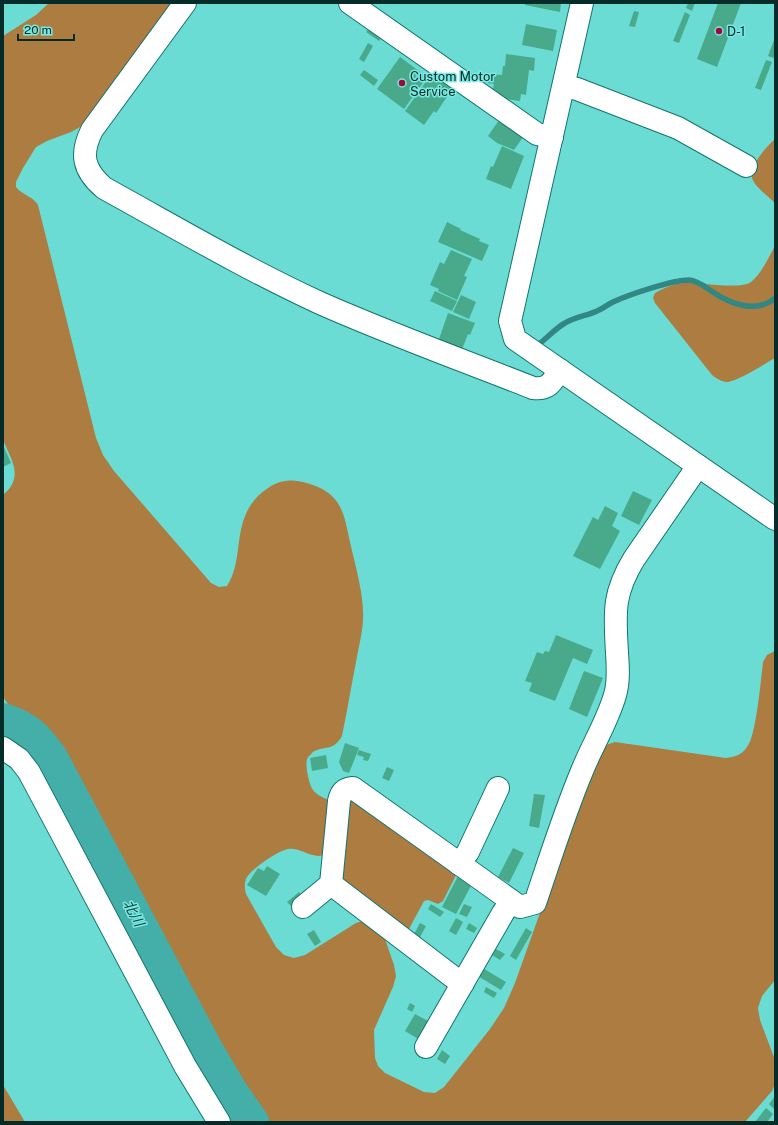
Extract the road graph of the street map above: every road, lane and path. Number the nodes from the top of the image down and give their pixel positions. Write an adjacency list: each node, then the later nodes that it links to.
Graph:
1 (186, 3): 7 (street)
2 (350, 3): 5 (street)
3 (582, 3): 4 (street)
4 (564, 86): 5 (street); 6 (street)
5 (552, 137): 7 (street)
6 (746, 166)
7 (560, 370): 8 (street)
8 (698, 466): 9 (street); 14 (street)
9 (775, 519)
10 (3, 748): 18 (street)
11 (498, 788): 12 (street)
12 (459, 864): 13 (street); 14 (street)
13 (331, 884): 15 (street); 16 (street)
14 (511, 901): 16 (street)
15 (303, 907)
16 (462, 983): 17 (street)
17 (426, 1046)
18 (220, 1122)

